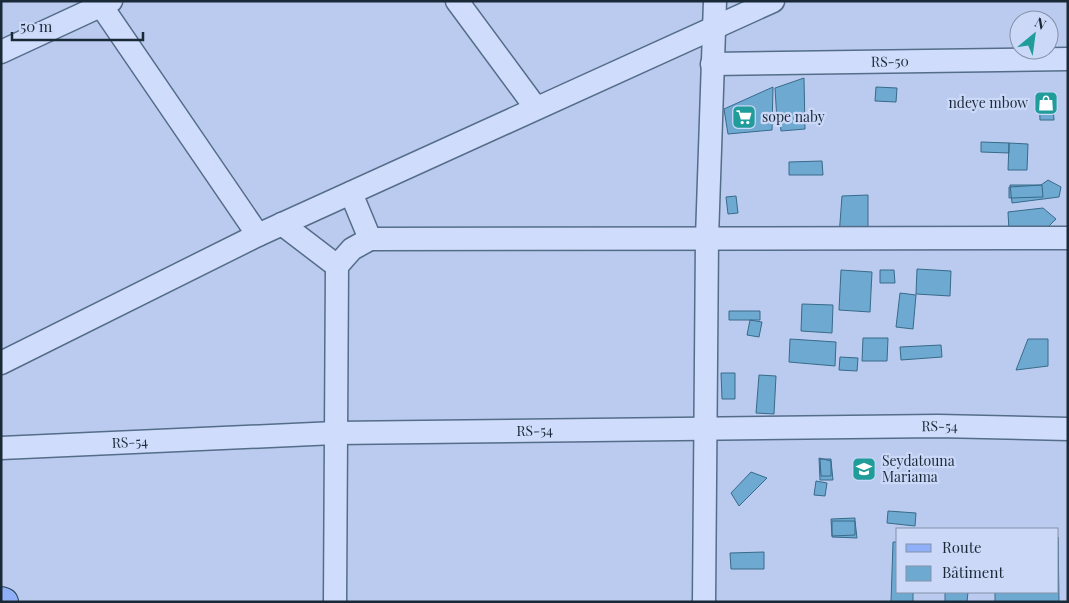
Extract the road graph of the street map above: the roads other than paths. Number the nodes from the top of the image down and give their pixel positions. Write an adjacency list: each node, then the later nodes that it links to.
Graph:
1 (456, 1): 9 (street)
2 (715, 1): 5 (street)
3 (773, 1): 5 (street)
4 (104, 3): 6 (street); 12 (street)
5 (714, 27): 8 (street); 9 (street)
6 (1, 52)
7 (1068, 59): 8 (street, RS-50)
8 (712, 64): 13 (street)
9 (536, 108): 10 (street)
10 (351, 193): 11 (street); 15 (street)
11 (282, 224): 12 (street); 16 (street)
12 (258, 235): 17 (street)
13 (707, 238): 14 (street); 15 (street); 18 (street)
14 (1068, 238)
15 (370, 239): 16 (street)
16 (336, 266): 20 (street)
17 (1, 363)
18 (706, 428): 19 (street, RS-54); 20 (street, RS-54); 23 (street)
19 (1068, 430)
20 (335, 433): 21 (street, RS-54); 22 (street)
21 (1, 448)
22 (335, 602)
23 (704, 602)

